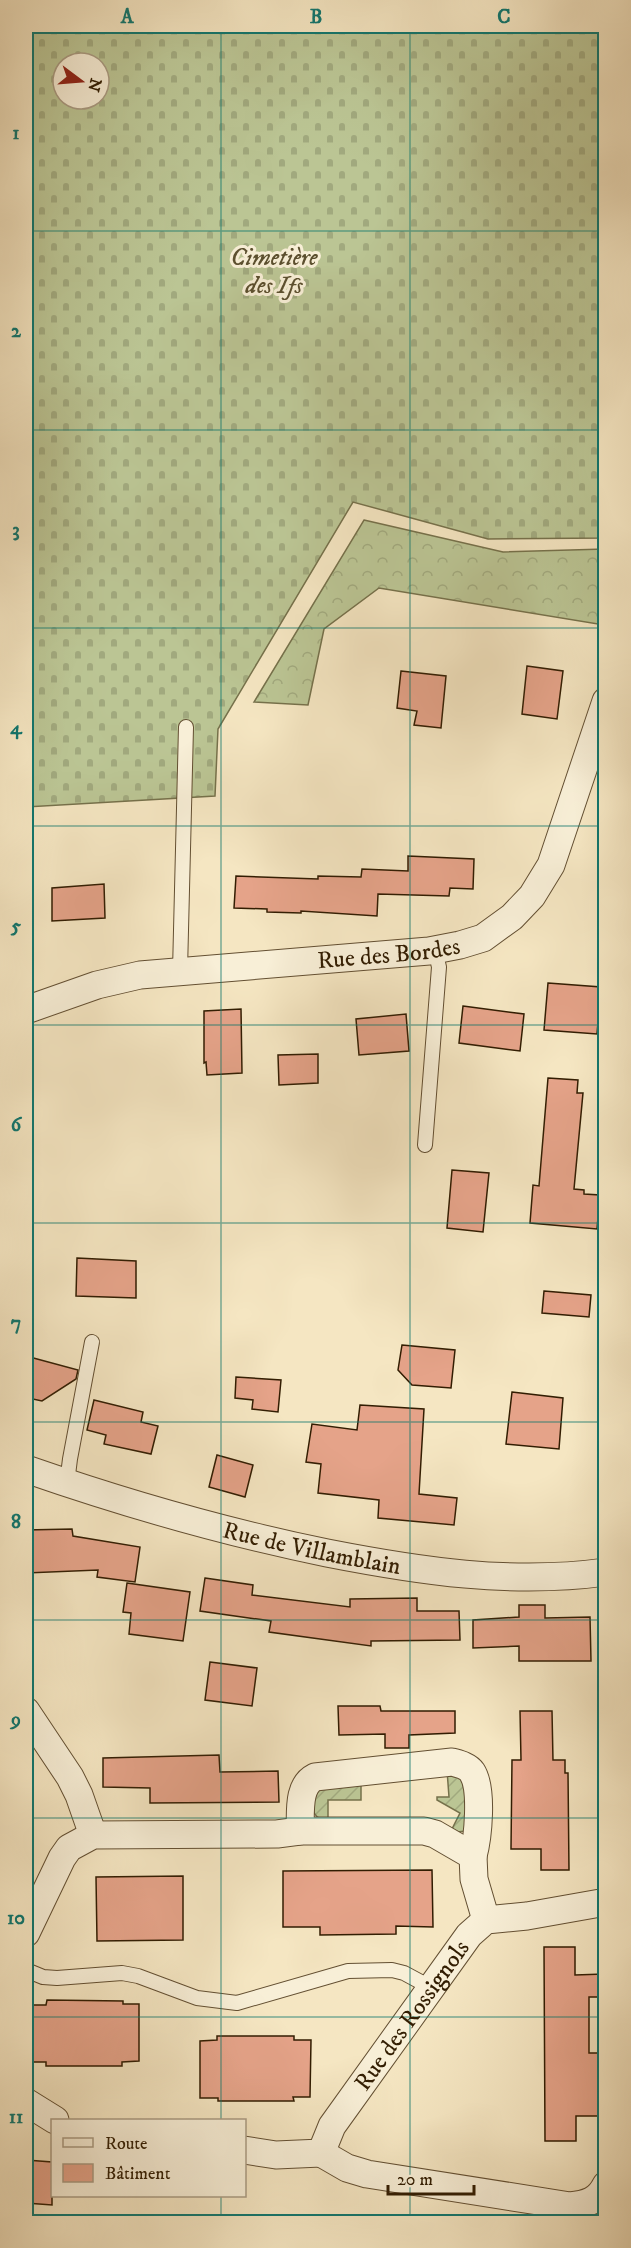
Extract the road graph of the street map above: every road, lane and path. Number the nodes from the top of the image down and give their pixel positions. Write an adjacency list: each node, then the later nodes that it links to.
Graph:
1 (606, 701): 3 (street, Rue des Bordes)
2 (186, 727): 4 (lane)
3 (435, 950): 4 (street, Rue des Bordes); 6 (lane)
4 (180, 971): 5 (street, Rue des Bordes)
5 (26, 1011)
6 (425, 1144)
7 (92, 1342): 9 (lane)
8 (26, 1469): 9 (street, Rue de Villamblain)
9 (67, 1483): 10 (street, Rue de Villamblain)
10 (606, 1572)
11 (26, 1711): 13 (street)
12 (300, 1831): 13 (street); 14 (street); 14 (street)
13 (93, 1835): 17 (street)
14 (473, 1856): 16 (street)
15 (606, 1902): 16 (street, Rue des Rossignols)
16 (486, 1920): 19 (street, Rue des Rossignols)
17 (27, 1925)
18 (26, 1970): 19 (lane)
19 (430, 1988): 23 (street, Rue des Rossignols)
20 (26, 2102): 21 (street)
21 (52, 2119)
22 (246, 2150): 23 (street)
23 (321, 2153): 24 (street)
24 (606, 2185)

